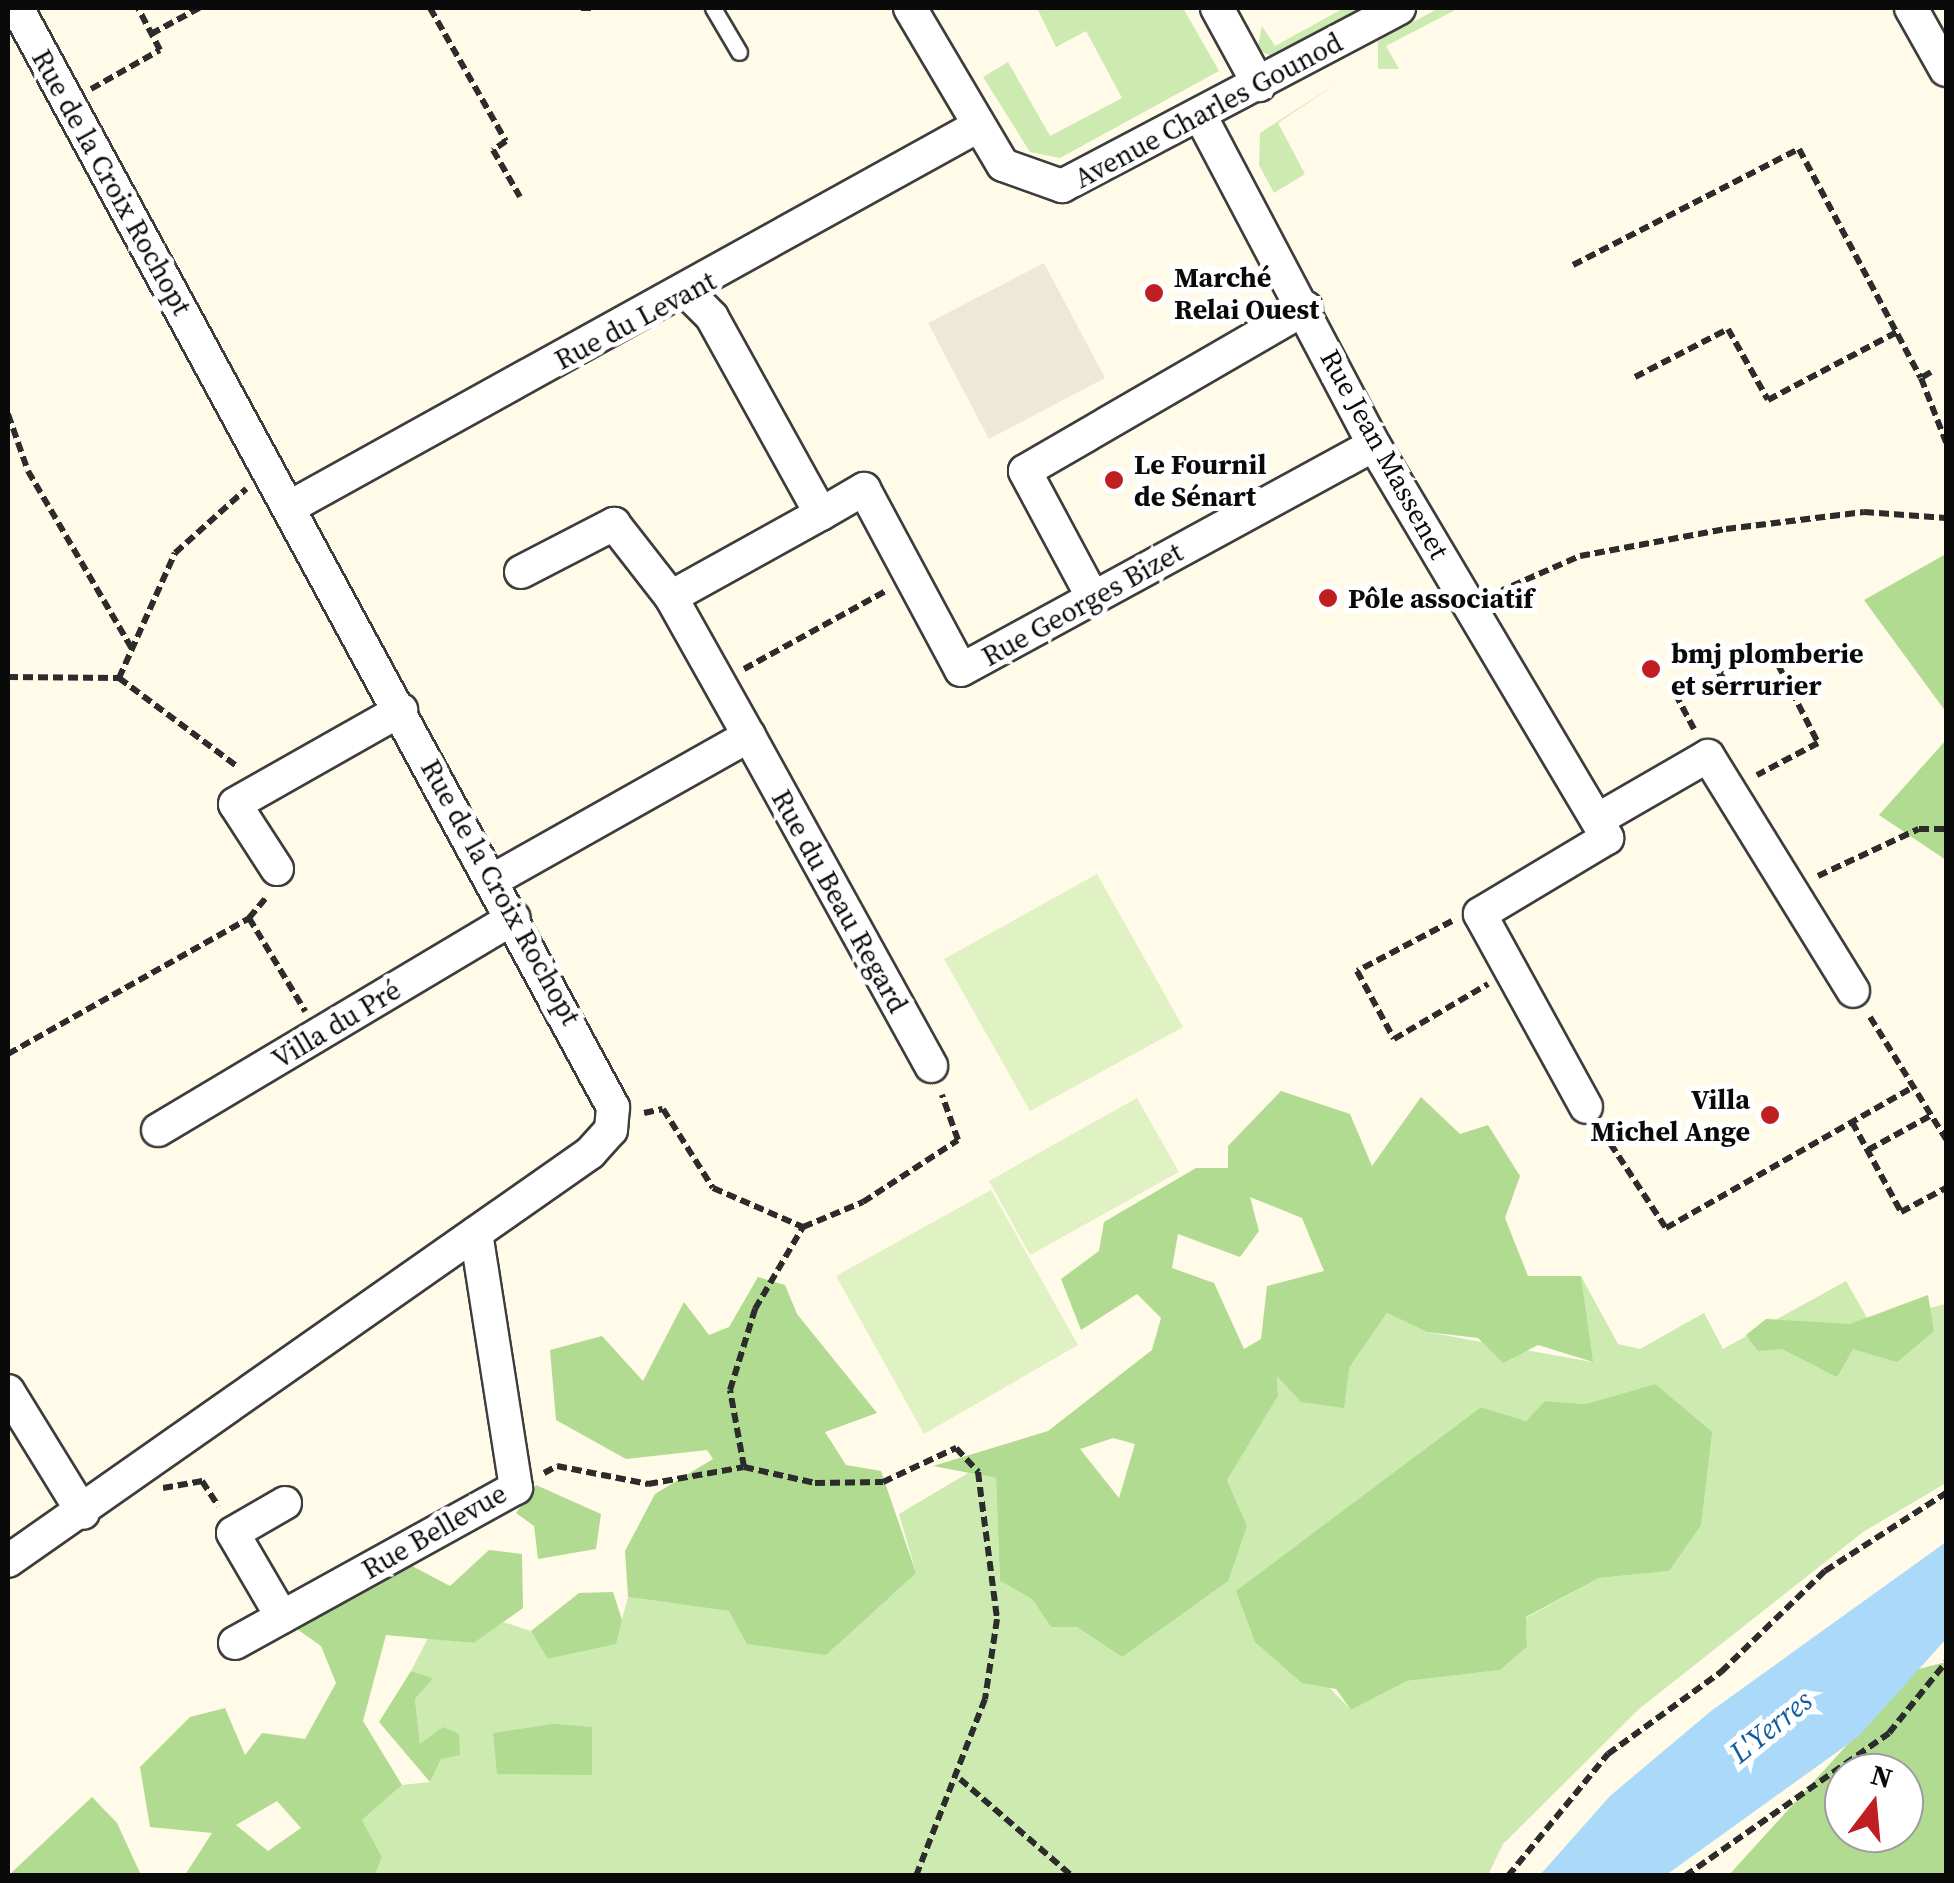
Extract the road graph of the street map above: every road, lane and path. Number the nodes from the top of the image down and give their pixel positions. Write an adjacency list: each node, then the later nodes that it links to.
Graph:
1 (17, 8): 16 (street, Rue de la Croix Rochopt)
2 (138, 8): 12 (path)
3 (199, 8): 12 (path)
4 (430, 8): 19 (path)
5 (581, 8): 6 (path)
6 (596, 8)
7 (713, 8): 13 (lane)
8 (910, 8): 18 (street, Avenue Charles Gounod)
9 (1217, 8): 15 (street)
10 (1399, 8): 15 (street, Avenue Charles Gounod)
11 (1911, 8): 14 (street)
12 (151, 34): 16 (path)
13 (739, 52)
14 (1946, 70)
15 (1260, 85): 17 (street, Avenue Charles Gounod)
16 (69, 102): 30 (street, Rue de la Croix Rochopt)
17 (1201, 117): 18 (street, Avenue Charles Gounod); 22 (street, Rue Jean Massenet)
18 (976, 127): 21 (street, Rue du Levant)
19 (520, 197)
20 (1573, 265): 23 (path)
21 (688, 294): 31 (street, Rue du Levant); 32 (street)
22 (1306, 308): 29 (street, Rue Jean Massenet); 37 (street)
23 (1900, 331): 25 (path); 26 (path)
24 (1931, 372): 26 (path)
25 (1635, 377)
26 (1921, 378): 28 (path)
27 (8, 414): 39 (path)
28 (1946, 442)
29 (1374, 445): 37 (street, Rue Georges Bizet); 38 (street, Rue Jean Massenet)
30 (269, 468): 31 (street, Rue de la Croix Rochopt); 39 (path)
31 (290, 507): 43 (street, Rue de la Croix Rochopt)
32 (821, 514): 36 (street); 37 (street, Rue Georges Bizet)
33 (1946, 518): 38 (path)
34 (521, 572): 36 (street, Rue du Beau Regard)
35 (899, 584): 41 (path)
36 (672, 597): 44 (street, Rue du Beau Regard)
37 (1093, 598)
38 (1469, 605): 48 (street, Rue Jean Massenet)
39 (132, 650): 42 (path)
40 (8, 677): 42 (path)
41 (730, 677)
42 (118, 678): 46 (path)
43 (401, 710): 46 (street); 51 (street, Rue de la Croix Rochopt)
44 (750, 736): 51 (street); 60 (street, Rue du Beau Regard)
45 (1708, 756): 47 (street); 47 (path); 48 (street)
46 (262, 788): 50 (street)
47 (1728, 791): 52 (street)
48 (1602, 829): 53 (street)
49 (1946, 830): 52 (path)
50 (276, 869): 54 (path)
51 (493, 880): 55 (street, Rue de la Croix Rochopt)
52 (1790, 890): 57 (street)
53 (1480, 914): 56 (street); 56 (path)
54 (249, 918): 58 (path); 59 (path)
55 (514, 918): 58 (street, Villa du Pré); 64 (street, Rue de la Croix Rochopt)
56 (1510, 970): 62 (street)
57 (1853, 991): 61 (path)
58 (319, 1034): 66 (street, Villa du Pré)
59 (8, 1054)
60 (931, 1066): 70 (path)
61 (1915, 1086): 63 (path); 65 (path)
62 (1586, 1108): 65 (path)
63 (1932, 1115): 67 (path); 68 (path)
64 (612, 1119): 70 (path); 71 (street)
65 (1852, 1122): 68 (path)
66 (158, 1130)
67 (1946, 1138)
68 (1868, 1150): 69 (path)
69 (1946, 1188)
70 (803, 1227): 73 (path)
71 (476, 1234): 74 (street); 75 (street, Rue Bellevue)
72 (8, 1391): 78 (street)
73 (744, 1466): 75 (path); 84 (path)
74 (144, 1470): 78 (street); 79 (path)
75 (516, 1488): 81 (street, Rue Bellevue)
76 (1946, 1493): 88 (path)
77 (285, 1504): 79 (street)
78 (84, 1513): 80 (street)
79 (234, 1532): 81 (street)
80 (8, 1561)
81 (282, 1617): 82 (street, Rue Bellevue)
82 (235, 1643)
83 (1946, 1662): 89 (path)
84 (960, 1779): 85 (path); 86 (path)
85 (1071, 1875): 87 (path)
86 (916, 1876)
87 (1062, 1876)
88 (1508, 1876)
89 (1686, 1876)

